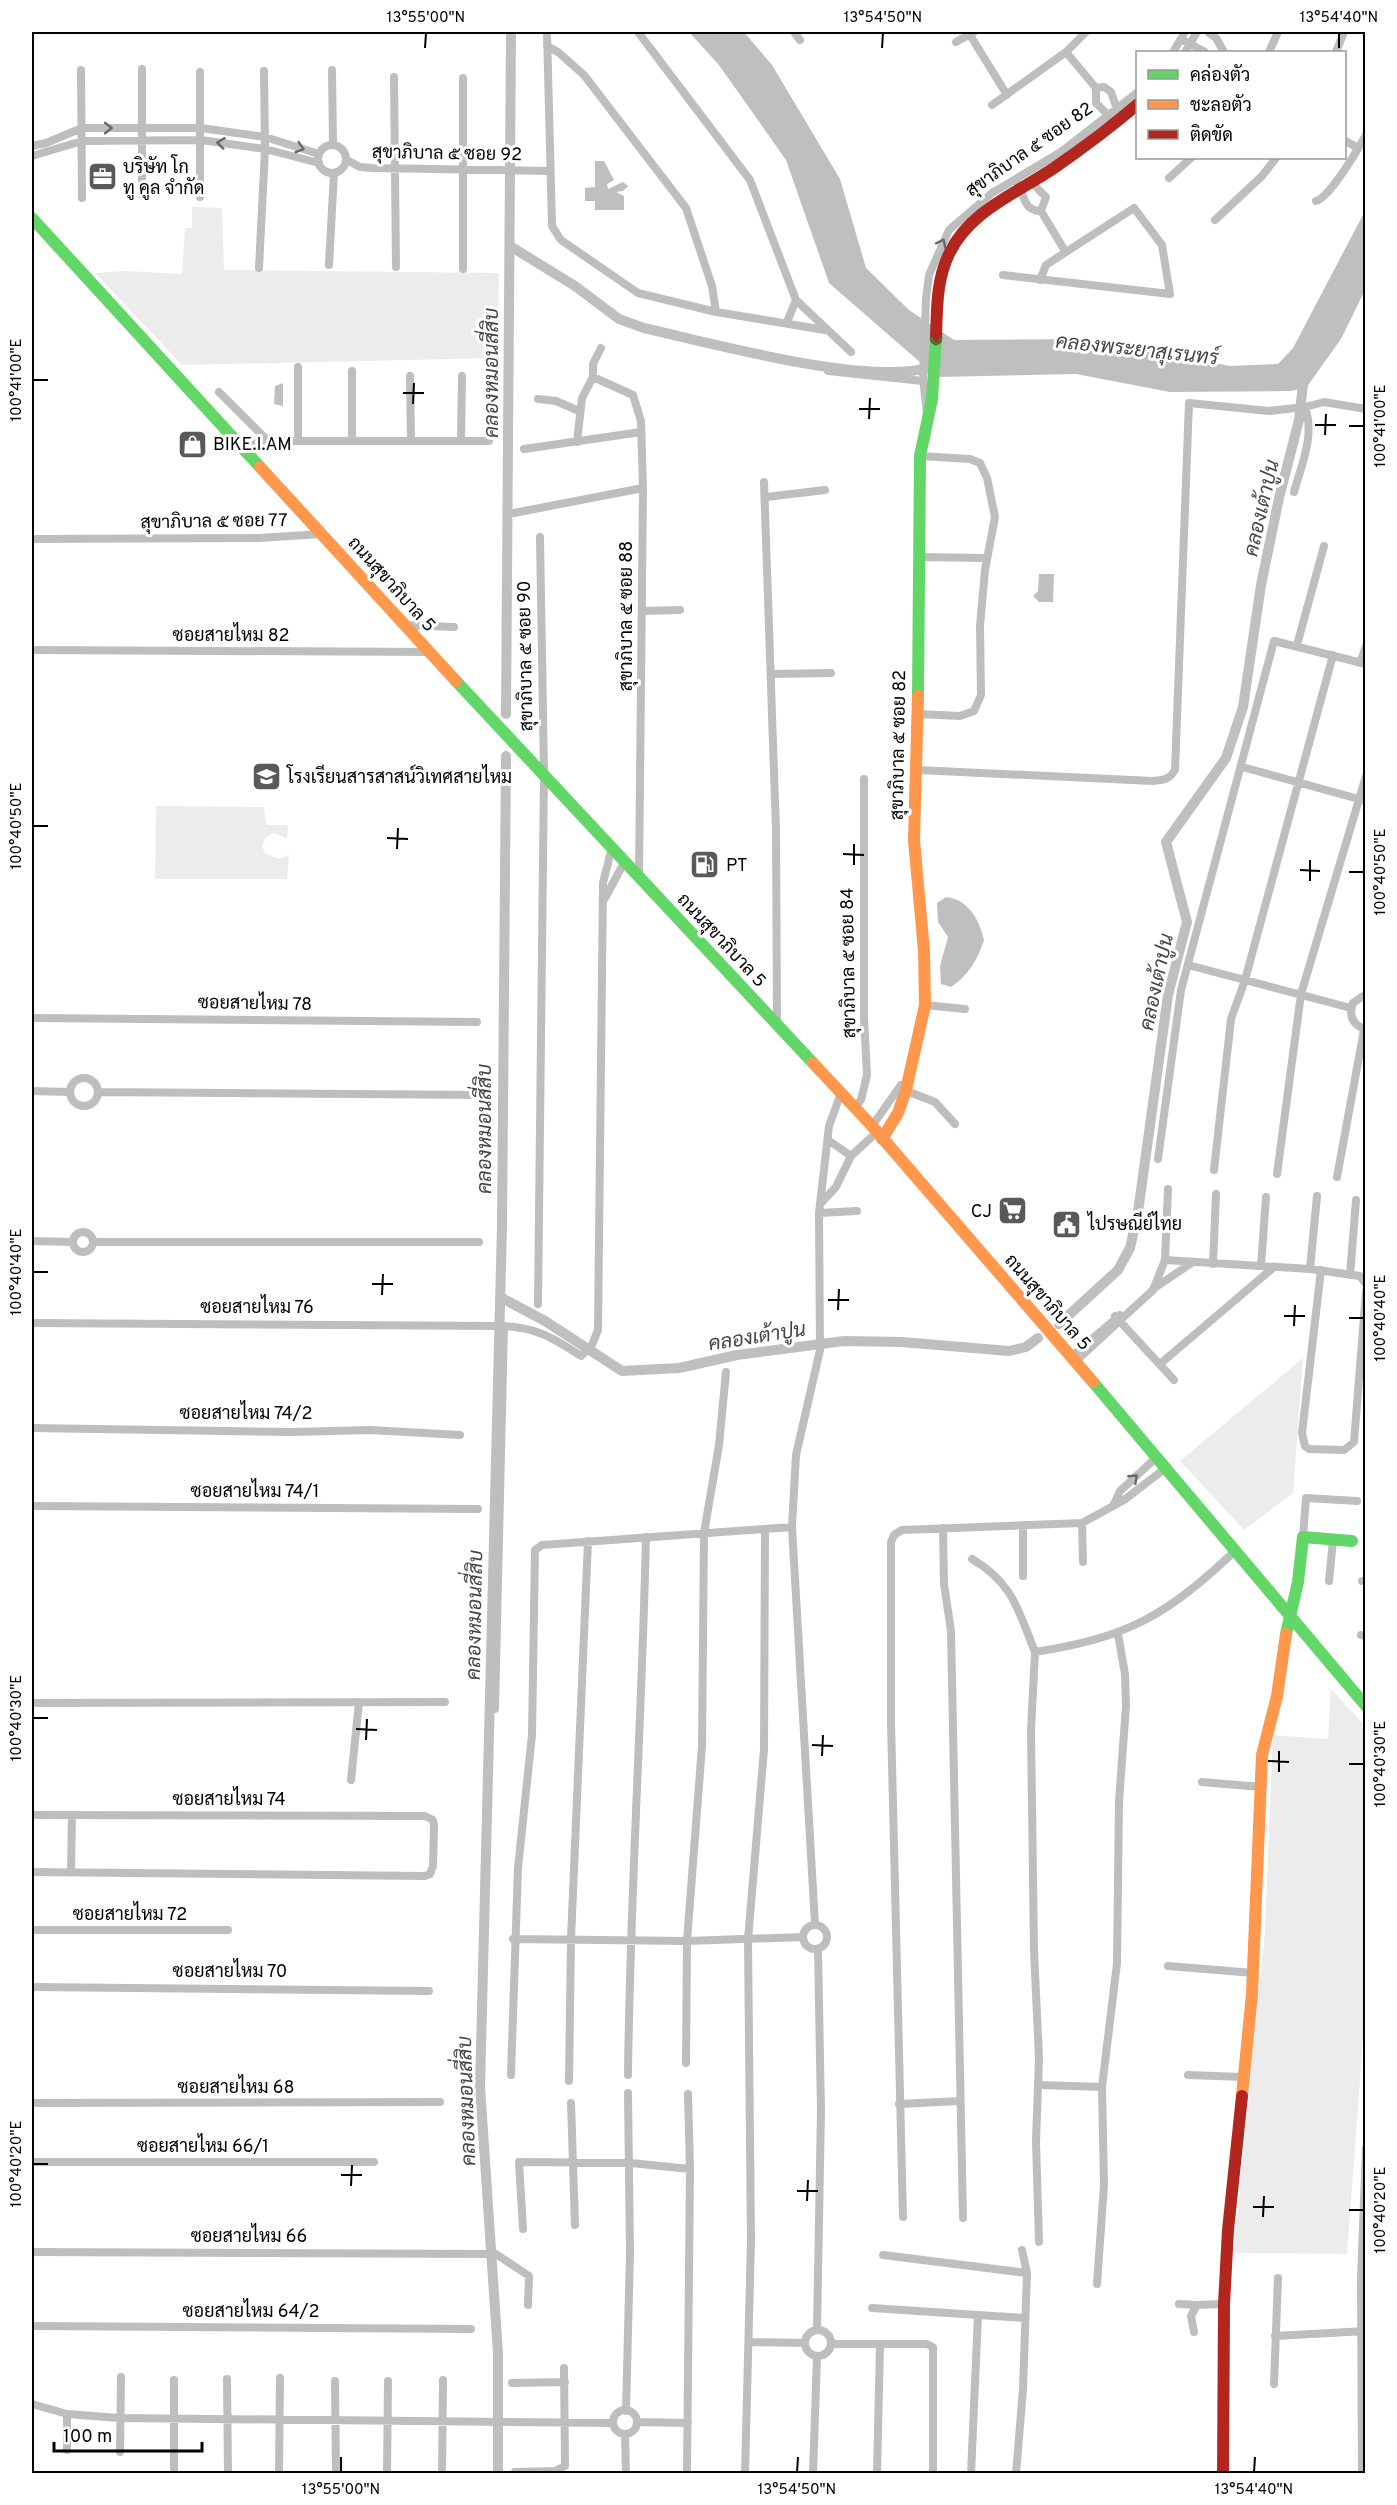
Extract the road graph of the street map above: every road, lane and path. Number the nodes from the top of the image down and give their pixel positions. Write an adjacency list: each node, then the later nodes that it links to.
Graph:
1 (547, 32): 13 (street)
2 (638, 32): 72 (street)
3 (794, 32): 11 (street)
4 (1086, 32): 19 (street)
5 (1197, 32): 14 (street)
6 (1208, 32): 16 (street)
7 (1278, 32): 17 (street)
8 (1344, 32): 18 (street)
9 (972, 33): 12 (street); 29 (street)
10 (1183, 35): 14 (street); 15 (street)
11 (800, 40)
12 (956, 42)
13 (547, 46): 54 (street); 73 (street)
14 (1188, 49)
15 (1174, 51)
16 (1223, 51)
17 (1269, 51)
18 (1336, 51)
19 (1066, 52): 27 (street); 29 (street)
20 (142, 69): 34 (street)
21 (81, 70): 33 (street)
22 (332, 70): 42 (street)
23 (264, 71): 37 (street)
24 (200, 72): 35 (street)
25 (394, 77): 52 (street)
26 (463, 78): 53 (street)
27 (1096, 88): 32 (street); 32 (street)
28 (1136, 93): 32 (street, สุขาภิบาล ๕ ซอย 82)
29 (1007, 95): 30 (street)
30 (992, 105)
31 (1136, 105): 32 (street, สุขาภิบาล ๕ ซอย 82)
32 (1116, 116): 57 (street, สุขาภิบาล ๕ ซอย 82)
33 (82, 128): 34 (street, one-way to 34); 40 (street); 43 (street)
34 (143, 128): 35 (street); 38 (street)
35 (201, 128): 37 (street); 39 (street)
36 (1365, 135): 45 (street)
37 (265, 137): 44 (street); 46 (street, one-way to 46)
38 (143, 139): 39 (street); 40 (street); 58 (street)
39 (201, 140): 44 (street, one-way to 39); 59 (street)
40 (82, 141): 47 (street); 60 (street)
41 (1346, 141): 45 (street)
42 (333, 144): 46 (street); 50 (street)
43 (32, 146)
44 (265, 148): 51 (street); 68 (street)
45 (1358, 148): 61 (street)
46 (319, 154): 51 (street)
47 (32, 156)
48 (1190, 159): 56 (street)
49 (1275, 159): 64 (street)
50 (346, 160): 52 (street, สุขาภิบาล ๕ ซอย 92); 55 (street)
51 (319, 163): 55 (street)
52 (395, 169): 53 (street, สุขาภิบาล ๕ ซอย 92); 67 (street)
53 (463, 170): 54 (street, สุขาภิบาล ๕ ซอย 92); 69 (street)
54 (548, 171): 73 (street)
55 (334, 173): 66 (street)
56 (1169, 177)
57 (1024, 181): 62 (street); 62 (street); 84 (street, สุขาภิบาล ๕ ซอย 82)
58 (142, 195)
59 (200, 197)
60 (81, 198)
61 (1316, 201)
62 (1041, 211): 65 (street)
63 (32, 218): 98 (street, ถนนสุขาภิบาล 5)
64 (1215, 220)
65 (1065, 251): 71 (street); 71 (street)
66 (329, 265)
67 (396, 267)
68 (260, 268)
69 (463, 269)
70 (1003, 275): 71 (street)
71 (1040, 280)
72 (795, 300): 74 (street); 75 (street)
73 (716, 312): 74 (street)
74 (787, 321): 75 (street)
75 (825, 330): 77 (street)
76 (600, 348): 83 (street)
77 (851, 352)
78 (298, 367): 92 (street)
79 (352, 371): 93 (street)
80 (828, 371): 84 (street)
81 (411, 376): 94 (street)
82 (462, 376): 95 (street)
83 (593, 376): 89 (street); 90 (street, สุขาภิบาล ๕ ซอย 88)
84 (927, 380): 100 (street, สุขาภิบาล ๕ ซอย 82)
85 (219, 392): 91 (street)
86 (538, 399): 89 (street)
87 (1300, 408): 88 (street); 104 (street); 127 (street)
88 (1365, 409)
89 (579, 411): 97 (street)
90 (641, 432): 97 (street); 102 (street, สุขาภิบาล ๕ ซอย 88)
91 (268, 441): 92 (street); 98 (street)
92 (298, 441): 93 (street)
93 (352, 441): 94 (street)
94 (411, 441): 95 (street)
95 (461, 441): 96 (street)
96 (489, 441)
97 (577, 442): 99 (street)
98 (240, 446): 107 (street, ถนนสุขาภิบาล 5)
99 (524, 449)
100 (920, 456): 111 (street, สุขาภิบาล ๕ ซอย 82); 112 (street)
101 (764, 482): 105 (street)
102 (643, 488): 106 (street); 114 (street, สุขาภิบาล ๕ ซอย 88)
103 (825, 490): 105 (street)
104 (1294, 492)
105 (766, 497): 124 (street)
106 (514, 513)
107 (321, 534): 109 (street, สุขาภิบาล ๕ ซอย 77); 115 (street, ถนนสุขาภิบาล 5)
108 (540, 537): 128 (street, สุขาภิบาล ๕ ซอย 90)
109 (32, 539)
110 (1324, 546): 117 (street)
111 (918, 557): 112 (street); 125 (street, สุขาภิบาล ๕ ซอย 82)
112 (986, 558): 125 (street)
113 (680, 610): 114 (street)
114 (642, 611): 135 (street, สุขาภิบาล ๕ ซอย 88)
115 (405, 625): 116 (street); 120 (street, ถนนสุขาภิบาล 5)
116 (454, 627)
117 (1297, 645): 121 (street); 126 (street)
118 (1365, 646): 122 (street)
119 (32, 650): 120 (street, ซอยสายไหม 82)
120 (430, 652): 128 (street, ถนนสุขาภิบาล 5)
121 (1333, 655): 122 (street); 131 (street)
122 (1363, 663)
123 (831, 673): 124 (street)
124 (771, 674): 146 (street)
125 (916, 714): 127 (street, สุขาภิบาล ๕ ซอย 82)
126 (1242, 767): 131 (street); 137 (street)
127 (918, 770): 141 (street, สุขาภิบาล ๕ ซอย 82)
128 (544, 773): 133 (street, ถนนสุขาภิบาล 5); 185 (street, สุขาภิบาล ๕ ซอย 90)
129 (1365, 776): 132 (street)
130 (864, 779): 154 (street, สุขาภิบาล ๕ ซอย 84)
131 (1297, 784): 132 (street); 138 (street)
132 (1361, 800): 139 (street)
133 (612, 847): 134 (street, ถนนสุขาภิบาล 5); 136 (street)
134 (626, 861): 135 (street, ถนนสุขาภิบาล 5); 136 (street)
135 (639, 877): 146 (street, ถนนสุขาภิบาล 5)
136 (604, 901): 188 (street, ซอยสายไหม 76)
137 (1188, 965): 138 (street); 159 (street)
138 (1245, 980): 139 (street); 160 (street)
139 (1301, 994): 142 (street); 161 (street)
140 (1365, 994): 142 (street)
141 (925, 1005): 143 (street); 148 (street, สุขาภิบาล ๕ ซอย 82)
142 (1351, 1008): 147 (street)
143 (965, 1009)
144 (32, 1018): 145 (street, ซอยสายไหม 78)
145 (477, 1022)
146 (777, 1024): 152 (street, ถนนสุขาภิบาล 5)
147 (1365, 1030): 162 (street)
148 (903, 1089): 155 (street); 156 (street, สุขาภิบาล ๕ ซอย 82)
149 (32, 1091): 150 (street)
150 (70, 1092): 151 (street); 151 (street)
151 (98, 1092): 153 (street)
152 (841, 1093): 154 (street, ถนนสุขาภิบาล 5); 157 (street)
153 (484, 1095)
154 (854, 1108): 156 (street, ถนนสุขาภิบาล 5)
155 (955, 1124)
156 (877, 1132): 158 (street); 189 (street, ถนนสุขาภิบาล 5)
157 (828, 1140): 158 (street); 168 (street)
158 (851, 1156): 168 (street)
159 (1158, 1159)
160 (1214, 1170)
161 (1276, 1174)
162 (1337, 1178)
163 (1168, 1189): 174 (street)
164 (1216, 1194): 176 (street)
165 (1317, 1196): 179 (street)
166 (1266, 1197): 177 (street)
167 (1356, 1200): 181 (street)
168 (820, 1208): 169 (street); 203 (street)
169 (857, 1212)
170 (32, 1241): 171 (street)
171 (73, 1242): 172 (street); 172 (street)
172 (94, 1242): 173 (street)
173 (479, 1242)
174 (1165, 1260): 175 (street); 183 (street)
175 (1193, 1262): 176 (street); 183 (street)
176 (1213, 1264): 177 (street)
177 (1261, 1266): 178 (street)
178 (1274, 1267): 179 (street); 190 (street)
179 (1310, 1269): 180 (street)
180 (1321, 1270): 181 (street); 184 (street)
181 (1350, 1275): 182 (street)
182 (1365, 1284)
183 (1153, 1290): 186 (street)
184 (1365, 1291)
185 (538, 1304)
186 (1118, 1318): 189 (street); 190 (street)
187 (32, 1323): 188 (street, ซอยสายไหม 76)
188 (502, 1326): 224 (street)
189 (1074, 1359): 195 (street, ถนนสุขาภิบาล 5)
190 (1160, 1364): 192 (street)
191 (726, 1372): 206 (street)
192 (1174, 1380)
193 (32, 1428): 194 (street, ซอยสายไหม 74/2)
194 (460, 1435)
195 (1158, 1456): 196 (street, ถนนสุขาภิบาล 5); 198 (street, one-way to 195)
196 (1167, 1467): 198 (street); 212 (street, ถนนสุขาภิบาล 5)
197 (1357, 1501): 208 (street)
198 (1114, 1504): 201 (street)
199 (32, 1506): 200 (street, ซอยสายไหม 74/1)
200 (478, 1509)
201 (1082, 1523): 202 (street); 214 (street)
202 (1023, 1526): 204 (street); 215 (street)
203 (792, 1527): 205 (street); 232 (street)
204 (943, 1528): 257 (street); 260 (street)
205 (765, 1530): 206 (street); 238 (street)
206 (704, 1533): 207 (street); 240 (street)
207 (646, 1536): 210 (street); 239 (street)
208 (1303, 1538): 209 (street); 217 (street)
209 (1333, 1540): 211 (street); 216 (street)
210 (588, 1541): 236 (street); 237 (street)
211 (1352, 1541)
212 (1236, 1550): 217 (street, ถนนสุขาภิบาล 5); 218 (street)
213 (972, 1559): 219 (street)
214 (1083, 1562)
215 (1023, 1576)
216 (1329, 1581)
217 (1289, 1616): 220 (street, ถนนสุขาภิบาล 5); 227 (street)
218 (1118, 1634): 219 (street); 253 (street)
219 (1035, 1652): 252 (street)
220 (1363, 1698)
221 (359, 1702): 222 (street); 223 (street); 225 (street)
222 (445, 1702)
223 (32, 1703)
224 (495, 1709)
225 (351, 1780)
226 (1202, 1782): 227 (street)
227 (1261, 1787): 243 (street)
228 (32, 1815): 229 (street, ซอยสายไหม 74)
229 (72, 1815): 231 (street); 231 (street, ซอยสายไหม 74)
230 (32, 1872): 231 (street)
231 (71, 1873)
232 (815, 1924): 235 (street); 241 (street)
233 (32, 1930): 234 (street, ซอยสายไหม 72)
234 (228, 1930)
235 (803, 1937): 238 (street); 241 (street)
236 (513, 1939): 237 (street); 247 (street)
237 (571, 1939): 239 (street); 251 (street)
238 (748, 1940): 240 (street); 291 (street)
239 (630, 1941): 240 (street); 248 (street)
240 (687, 1941): 246 (street)
241 (818, 1949): 287 (street)
242 (1168, 1966): 243 (street)
243 (1254, 1973): 250 (street)
244 (32, 1987): 245 (street, ซอยสายไหม 70)
245 (429, 1991)
246 (686, 2063)
247 (512, 2075)
248 (628, 2075)
249 (1188, 2075): 250 (street)
250 (1243, 2077): 279 (street)
251 (569, 2081)
252 (1039, 2085): 253 (street); 271 (street)
253 (1102, 2087): 277 (street)
254 (628, 2093): 264 (street)
255 (688, 2094): 266 (street)
256 (440, 2102): 258 (street, ซอยสายไหม 68)
257 (960, 2102): 260 (street); 268 (street)
258 (32, 2103)
259 (571, 2103): 265 (street)
260 (899, 2104): 267 (street)
261 (1365, 2148): 289 (street)
262 (32, 2162): 263 (street, ซอยสายไหม 66/1)
263 (374, 2162)
264 (630, 2163): 265 (street); 266 (street); 308 (street)
265 (573, 2164): 269 (street); 270 (street)
266 (690, 2169): 320 (street)
267 (903, 2217)
268 (963, 2218)
269 (575, 2225)
270 (523, 2229)
271 (1039, 2242)
272 (1022, 2250): 275 (street)
273 (32, 2252): 280 (street, ซอยสายไหม 66)
274 (883, 2254): 275 (street)
275 (1027, 2273): 284 (street)
276 (1278, 2278): 290 (street)
277 (1097, 2284)
278 (1179, 2304): 281 (street)
279 (1224, 2304): 281 (street); 339 (street)
280 (528, 2305)
281 (1197, 2305): 288 (street)
282 (872, 2308): 283 (street)
283 (978, 2316): 284 (street); 337 (street)
284 (1025, 2318): 338 (street)
285 (32, 2326): 286 (street, ซอยสายไหม 64/2)
286 (471, 2329)
287 (817, 2330): 292 (street); 293 (street)
288 (1194, 2332)
289 (1364, 2332): 290 (street); 340 (street)
290 (1275, 2336): 306 (street)
291 (750, 2342): 292 (street); 333 (street)
292 (805, 2343): 295 (street)
293 (831, 2344): 294 (street); 295 (street)
294 (880, 2345): 335 (street); 336 (street)
295 (817, 2356): 334 (street)
296 (564, 2368): 304 (street)
297 (121, 2377): 310 (street)
298 (280, 2378): 313 (street)
299 (227, 2379): 312 (street)
300 (174, 2380): 311 (street)
301 (443, 2380): 317 (street)
302 (335, 2381): 314 (street)
303 (388, 2381): 315 (street)
304 (565, 2382): 305 (street); 318 (street)
305 (512, 2383)
306 (1274, 2384)
307 (32, 2404): 309 (street)
308 (626, 2411): 316 (street); 319 (street)
309 (68, 2414): 310 (street); 322 (street)
310 (119, 2418): 311 (street); 323 (street)
311 (174, 2419): 312 (street); 325 (street)
312 (227, 2420): 313 (street); 326 (street)
313 (279, 2421): 314 (street); 327 (street)
314 (335, 2422): 315 (street); 328 (street)
315 (388, 2422): 317 (street); 329 (street)
316 (637, 2422): 320 (street); 321 (street)
317 (442, 2423): 318 (street); 330 (street)
318 (566, 2423): 319 (street); 324 (street)
319 (613, 2423): 321 (street)
320 (688, 2423): 332 (street)
321 (626, 2434): 331 (street)
322 (67, 2450)
323 (120, 2452)
324 (516, 2472)
325 (174, 2474)
326 (228, 2474)
327 (279, 2474)
328 (336, 2474)
329 (387, 2474)
330 (442, 2474)
331 (626, 2474)
332 (687, 2474)
333 (745, 2474)
334 (813, 2474)
335 (877, 2474)
336 (933, 2474)
337 (971, 2474)
338 (1016, 2474)
339 (1223, 2474)
340 (1362, 2474)

